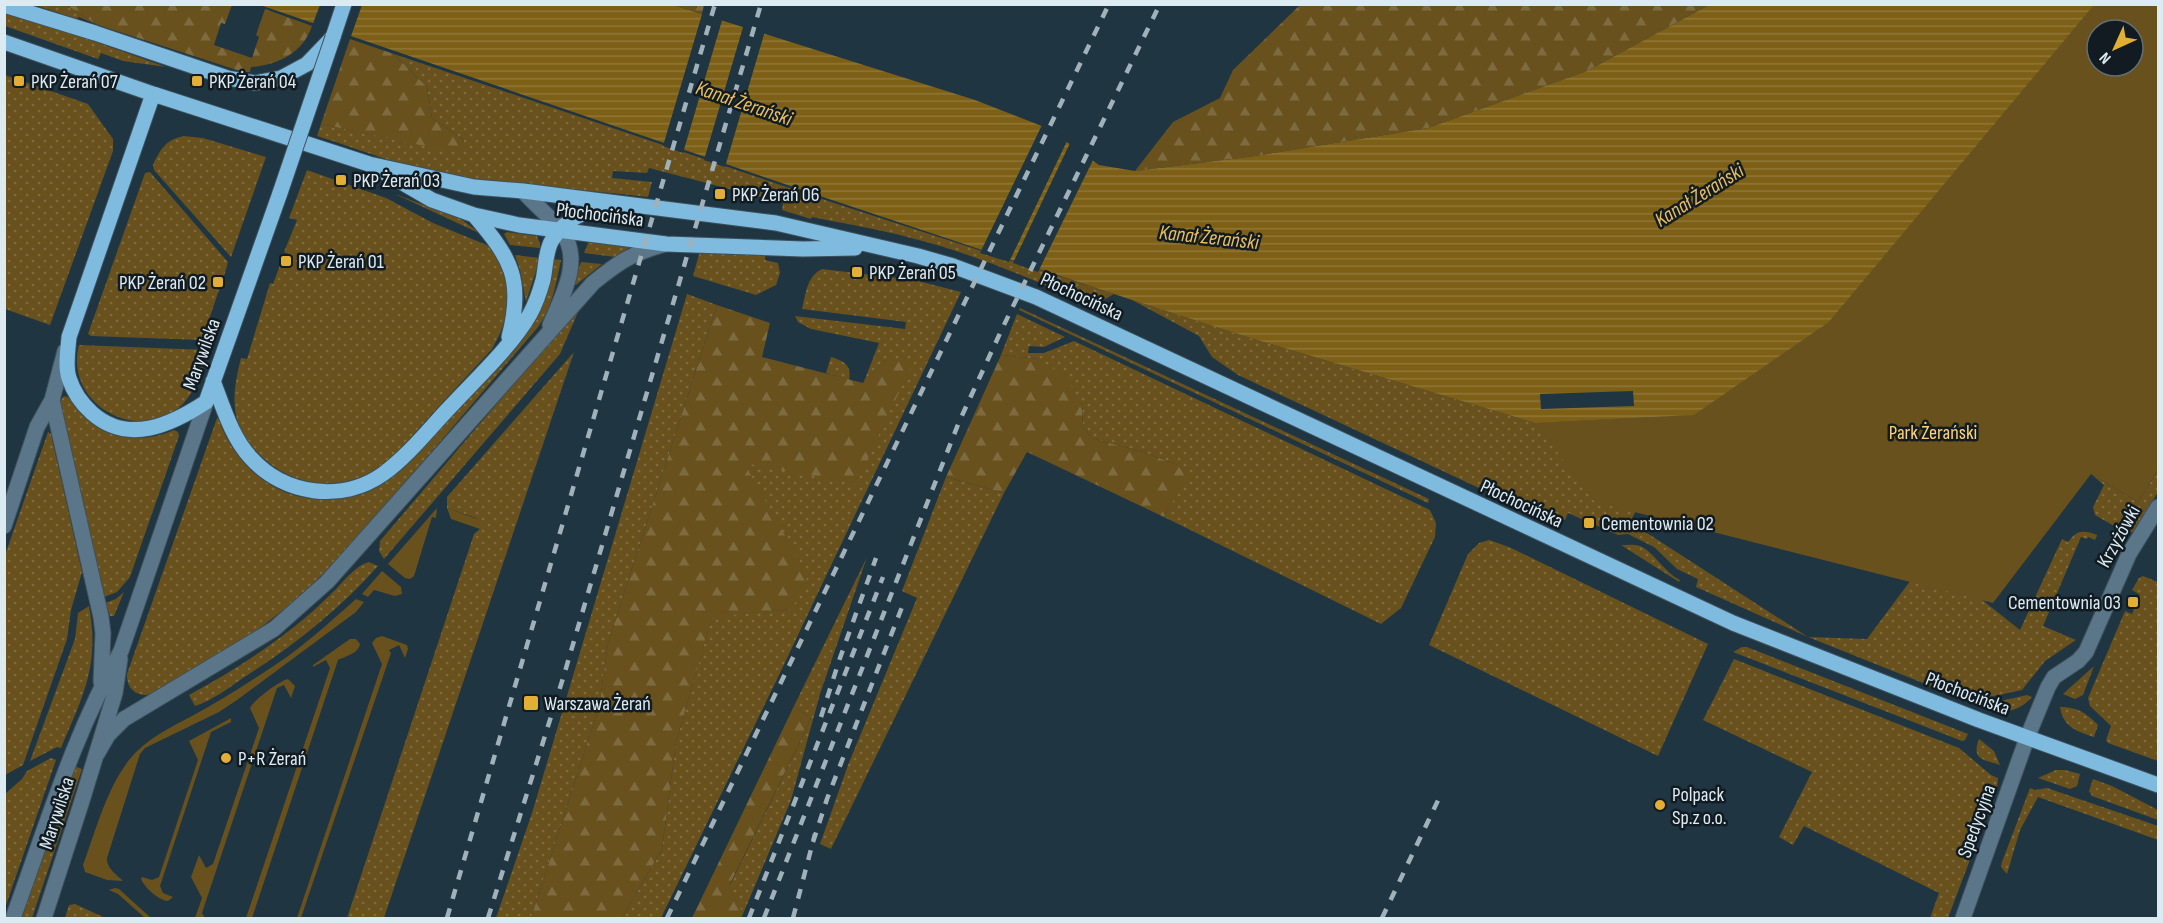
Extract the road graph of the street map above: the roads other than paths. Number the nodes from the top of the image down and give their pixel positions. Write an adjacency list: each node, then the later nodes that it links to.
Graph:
1 (344, 4): 3 (main road, Marywilska)
2 (4, 5): 3 (main road)
3 (333, 37): 16 (main road, Marywilska, bridge)
4 (4, 42): 5 (main road, Płochocińska)
5 (153, 94): 6 (main road, Płochocińska); 14 (main road)
6 (369, 164): 7 (main road, Płochocińska); 9 (main road, Płochocińska)
7 (523, 191): 8 (main road, Płochocińska); 10 (street)
8 (629, 205): 10 (main road); 12 (main road, Płochocińska)
9 (474, 215): 10 (main road, Płochocińska); 15 (main road)
10 (562, 231): 11 (main road, Płochocińska); 13 (street); 15 (main road)
11 (666, 244): 12 (main road, Płochocińska); 13 (street)
12 (874, 247): 23 (main road, Płochocińska)
13 (545, 336): 24 (street)
14 (69, 337): 17 (street); 18 (main road)
15 (508, 342): 16 (main road)
16 (213, 381): 18 (main road, Marywilska)
17 (52, 400): 20 (street); 22 (street)
18 (206, 402): 21 (street, Marywilska)
19 (2158, 507): 23 (street, Krzyżówki)
20 (4, 526)
21 (121, 651): 22 (street, Marywilska); 24 (street, Marywilska)
22 (101, 685): 26 (street, Marywilska)
23 (2027, 738): 25 (main road, Płochocińska); 28 (street, Spedycyjna)
24 (97, 754): 27 (street, Marywilska)
25 (2158, 784)
26 (13, 918)
27 (44, 918)
28 (1963, 918)

